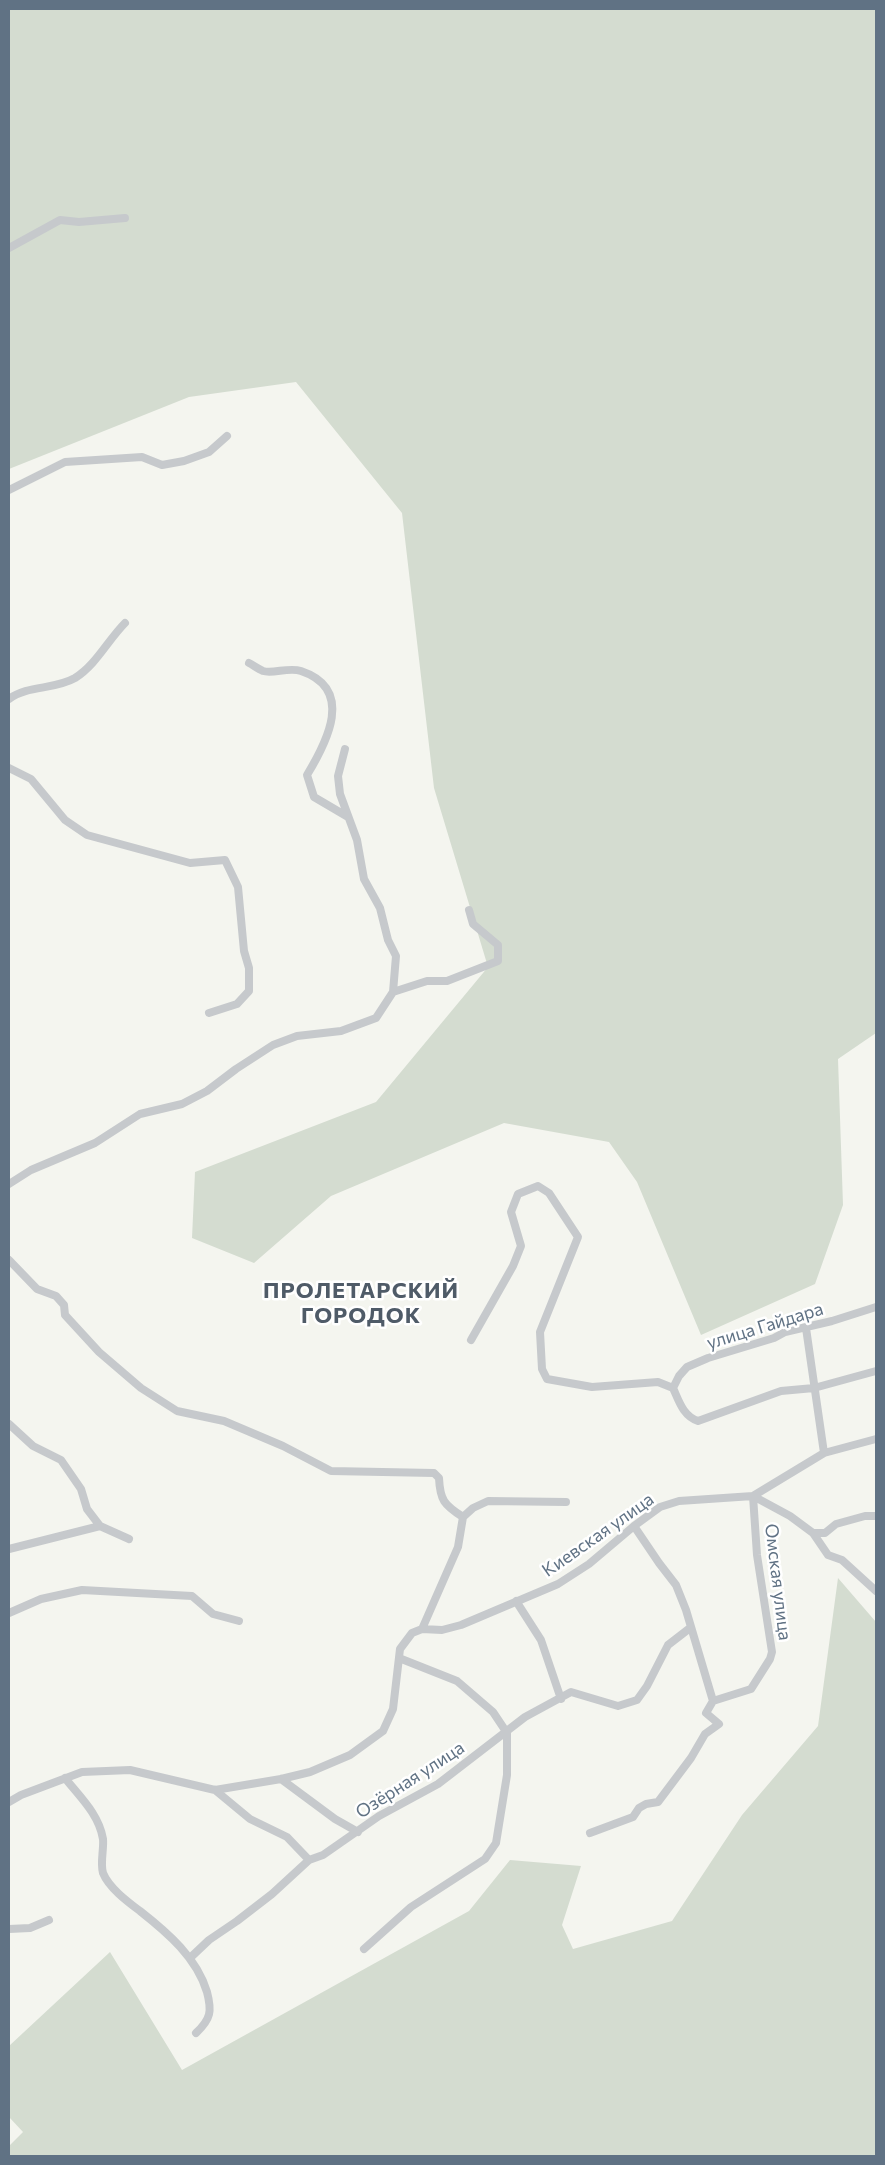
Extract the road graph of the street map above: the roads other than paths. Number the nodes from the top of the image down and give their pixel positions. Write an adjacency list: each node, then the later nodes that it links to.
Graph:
1 (125, 218): 2 (street)
2 (9, 248)
3 (227, 436): 4 (street)
4 (9, 490)
5 (125, 623): 7 (street)
6 (249, 663): 10 (street)
7 (9, 699)
8 (345, 749): 10 (street)
9 (9, 768): 13 (street)
10 (348, 817): 12 (street)
11 (469, 910): 12 (street)
12 (393, 992): 14 (street)
13 (209, 1013)
14 (9, 1184)
15 (9, 1260): 28 (street)
16 (876, 1307): 17 (street, улица Гайдара)
17 (806, 1328): 20 (street, улица Гайдара); 21 (street)
18 (471, 1340): 20 (street)
19 (876, 1371): 21 (street)
20 (673, 1388): 21 (street)
21 (814, 1388): 24 (street)
22 (9, 1424): 29 (street)
23 (876, 1439): 24 (street, Киевская улица)
24 (824, 1453): 25 (street, Киевская улица)
25 (753, 1496): 30 (street, Киевская улица); 31 (street); 42 (street, Омская улица)
26 (566, 1502): 28 (street)
27 (876, 1516): 31 (street)
28 (462, 1517): 39 (street)
29 (100, 1526): 32 (street); 33 (street)
30 (634, 1526): 35 (street, Киевская улица); 38 (street)
31 (813, 1533): 34 (street)
32 (129, 1538)
33 (9, 1549)
34 (876, 1591)
35 (516, 1601): 39 (street, Киевская улица); 41 (street)
36 (9, 1613): 37 (street)
37 (239, 1621)
38 (690, 1628): 41 (street, Озёрная улица); 42 (street)
39 (422, 1630): 40 (street)
40 (399, 1658): 43 (street); 45 (street)
41 (561, 1699): 43 (street, Озёрная улица)
42 (713, 1701): 49 (street)
43 (507, 1733): 48 (street, Озёрная улица); 53 (street)
44 (65, 1778): 46 (street); 47 (street); 54 (street)
45 (281, 1779): 46 (street); 48 (street)
46 (215, 1790): 50 (street)
47 (9, 1802)
48 (358, 1832): 50 (street, Озёрная улица)
49 (590, 1833)
50 (309, 1860): 54 (street, Озёрная улица)
51 (49, 1920): 52 (street)
52 (9, 1929)
53 (364, 1949)
54 (190, 1958): 55 (street)
55 (196, 2033)

